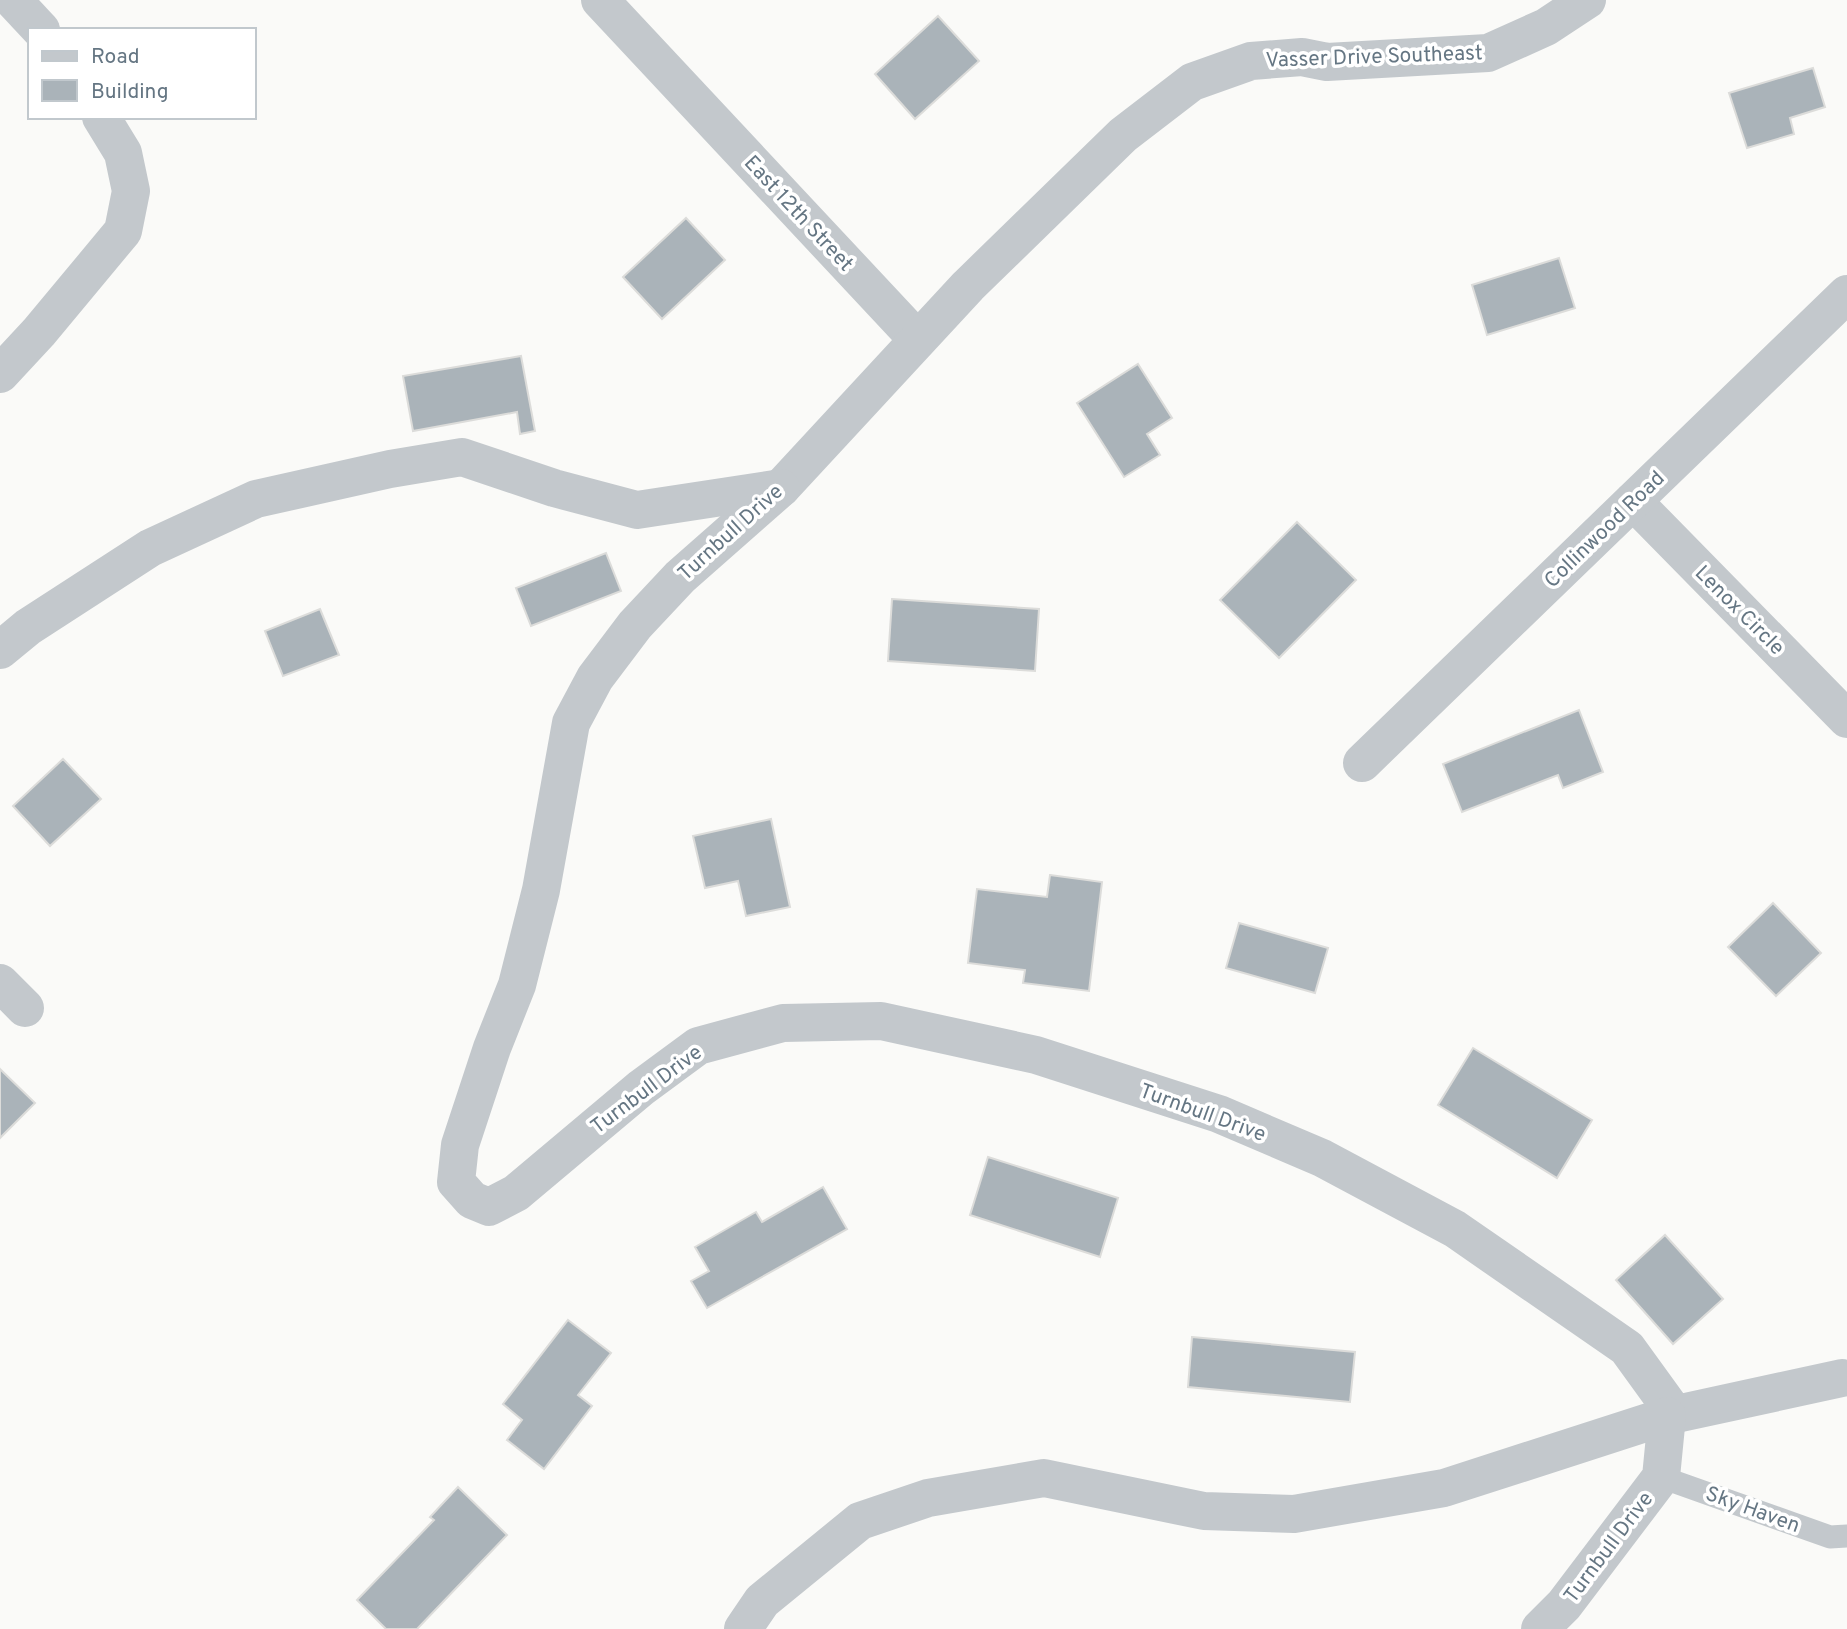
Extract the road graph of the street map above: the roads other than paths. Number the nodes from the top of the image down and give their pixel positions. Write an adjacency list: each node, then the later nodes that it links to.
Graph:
1 (13, 0): 4 (street)
2 (600, 0): 7 (street, East 12th Street)
3 (1587, 0): 7 (street, Vasser Drive Southeast)
4 (39, 28)
5 (102, 119): 8 (street)
6 (1847, 294): 10 (street, Collinwood Road)
7 (917, 339): 9 (street, Turnbull Drive)
8 (0, 374)
9 (781, 488): 11 (street); 15 (street, Turnbull Drive)
10 (1633, 501): 12 (street, Lenox Circle); 13 (street, Collinwood Road)
11 (0, 650)
12 (1847, 719)
13 (1362, 763)
14 (1842, 1378): 15 (street)
15 (1667, 1416): 16 (street, Turnbull Drive); 18 (street)
16 (1661, 1477): 17 (lane, Sky Haven); 19 (street, Turnbull Drive)
17 (1847, 1536)
18 (743, 1629)
19 (1540, 1629)

